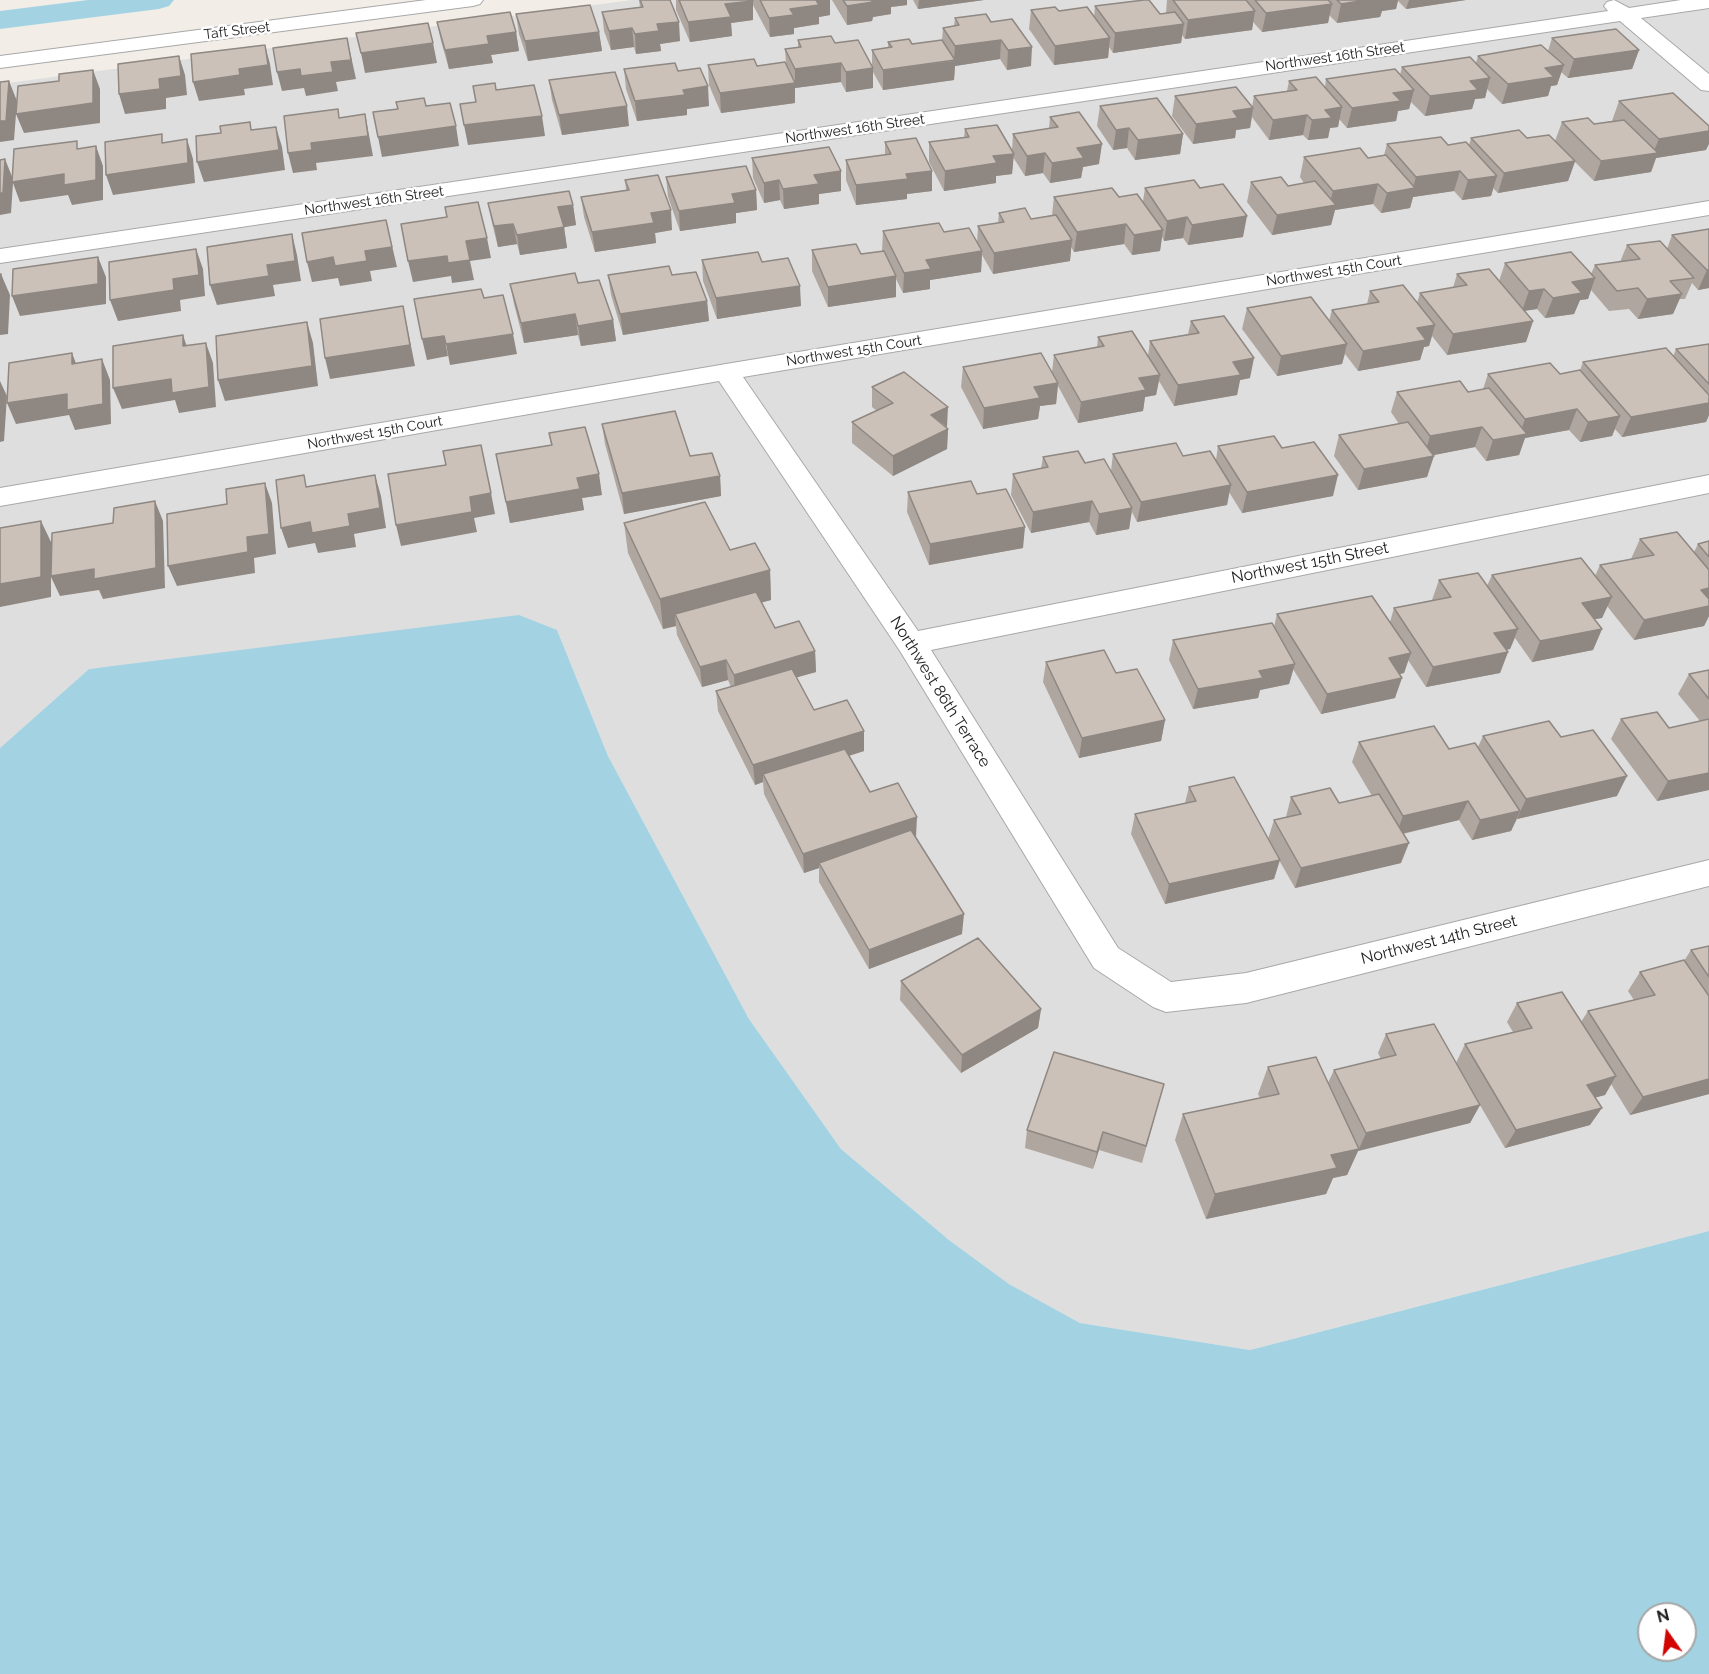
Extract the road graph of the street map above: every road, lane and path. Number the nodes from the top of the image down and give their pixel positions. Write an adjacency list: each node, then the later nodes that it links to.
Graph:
1 (473, 0): 4 (street, Taft Street)
2 (1709, 2): 3 (street, Northwest 16th Street)
3 (1616, 7): 5 (street); 7 (street, Northwest 16th Street)
4 (0, 62)
5 (1709, 85)
6 (1709, 208): 8 (street, Northwest 15th Court)
7 (0, 256)
8 (726, 372): 10 (street, Northwest 15th Court); 11 (street, Northwest 86th Terrace)
9 (1709, 484): 11 (street, Northwest 15th Street)
10 (0, 497)
11 (910, 643): 13 (street, Northwest 86th Terrace)
12 (1709, 873): 13 (street, Northwest 14th Street)
13 (1166, 997)

